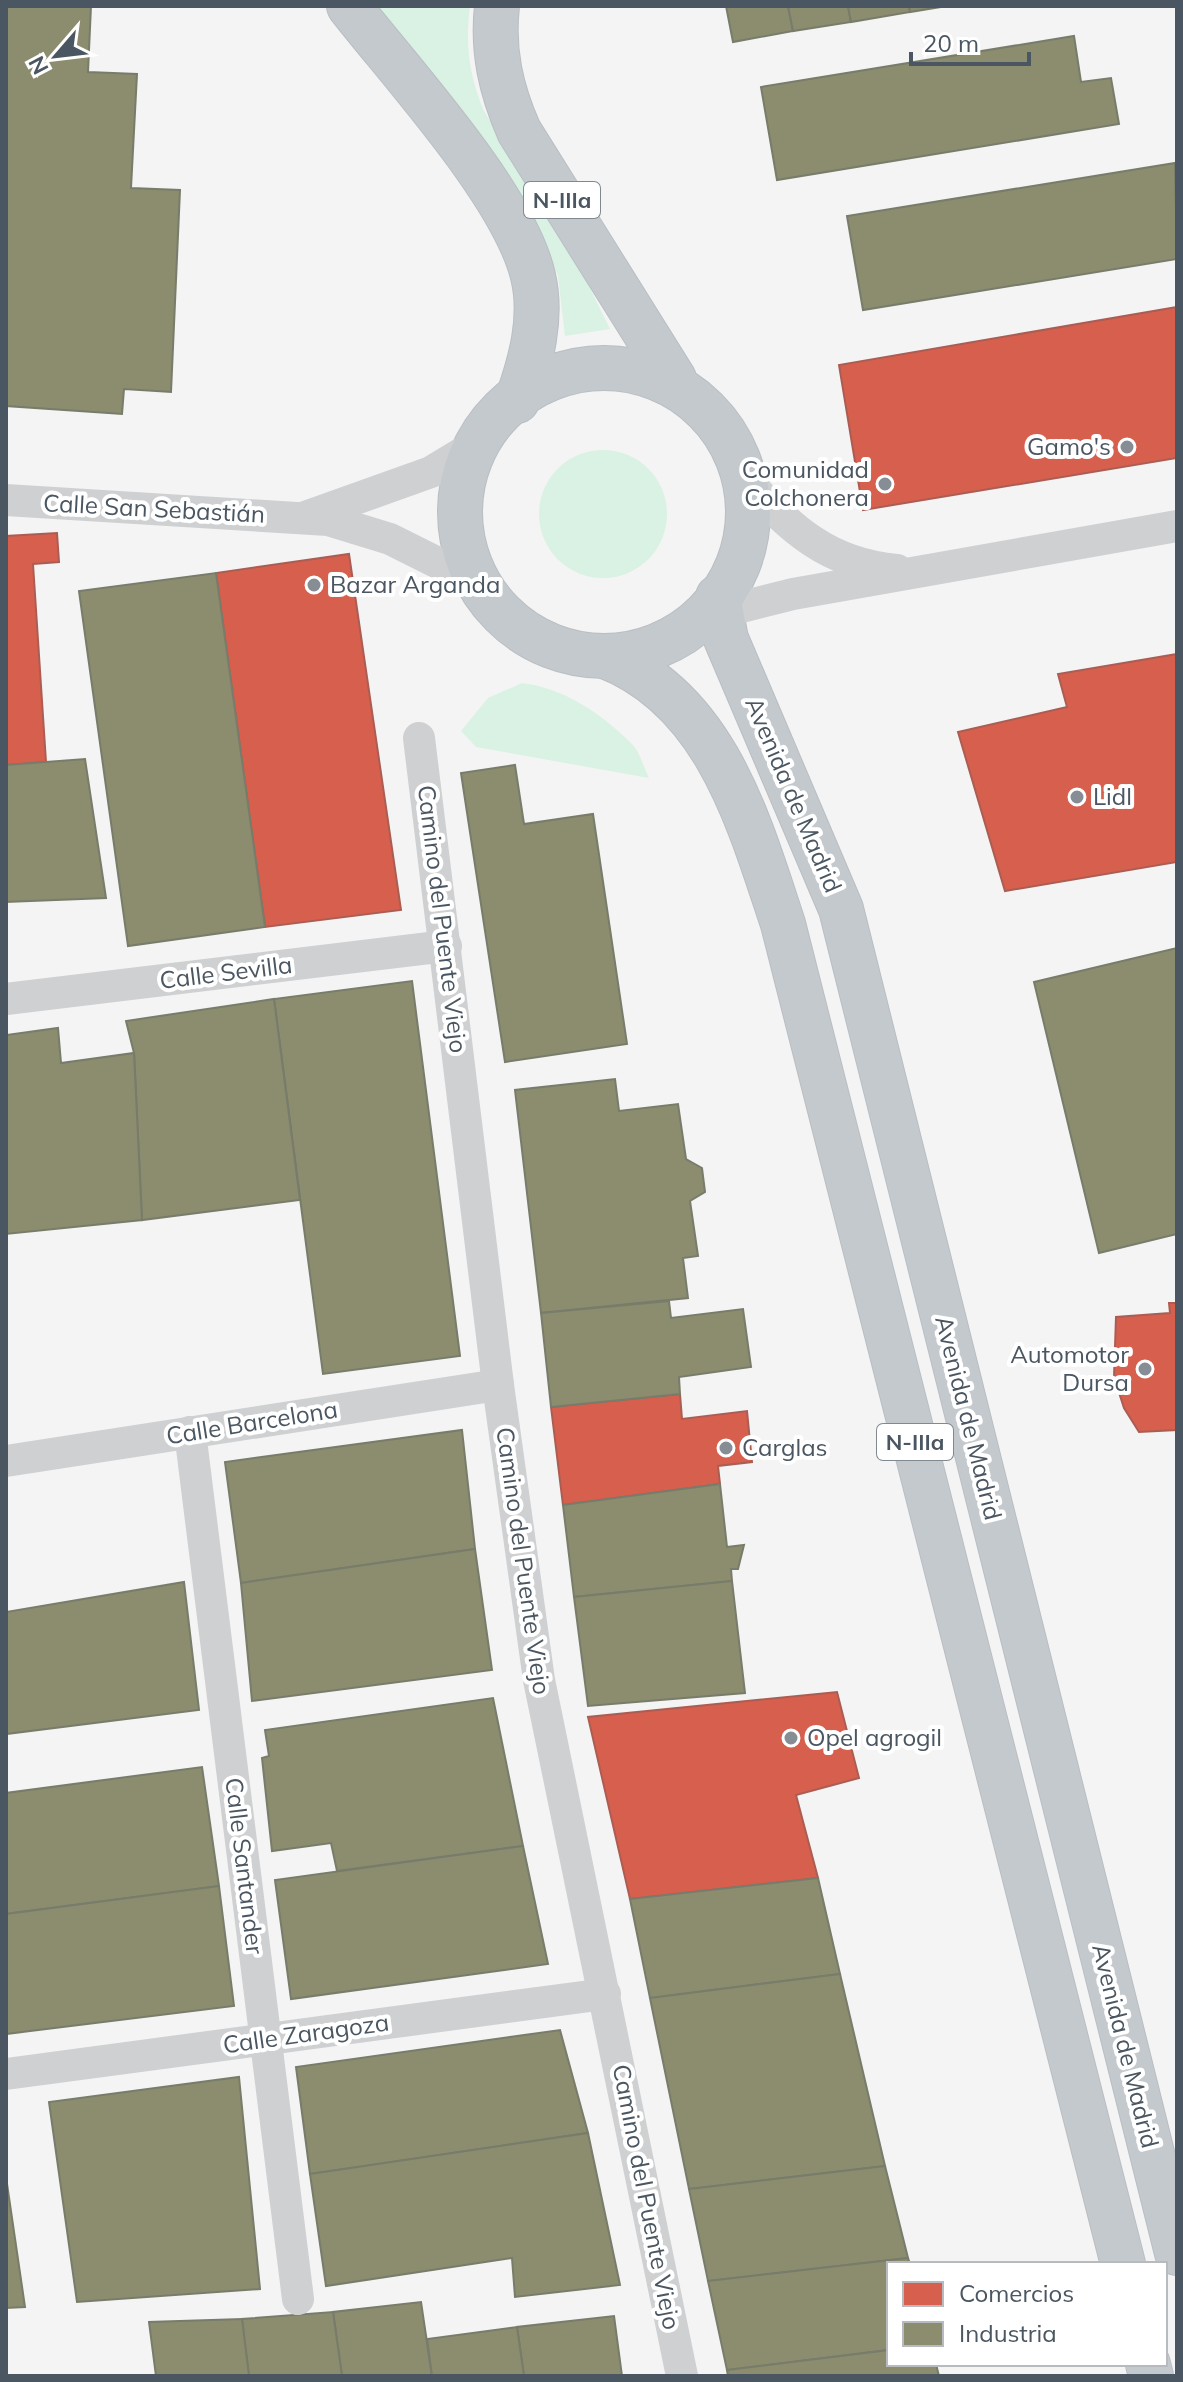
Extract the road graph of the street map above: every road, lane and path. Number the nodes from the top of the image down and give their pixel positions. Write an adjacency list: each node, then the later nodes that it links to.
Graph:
1 (349, 6): 4 (highway, N-IIIa)
2 (497, 6): 3 (highway, N-IIIa)
3 (674, 379): 4 (highway, N-IIIa); 6 (highway, N-IIIa)
4 (517, 401): 5 (highway, N-IIIa)
5 (484, 440): 8 (street); 11 (highway, N-IIIa)
6 (745, 479): 10 (street); 12 (highway, N-IIIa)
7 (6, 500): 8 (street, Calle San Sebastián)
8 (302, 518): 11 (street, Calle San Sebastián)
9 (1177, 526): 10 (street)
10 (924, 572): 12 (street)
11 (474, 581): 13 (highway, N-IIIa)
12 (709, 611): 13 (highway, N-IIIa); 23 (highway, Avenida de Madrid / N-IIIa)
13 (605, 656): 24 (highway, N-IIIa)
14 (419, 738): 15 (street, Camino del Puente Viejo)
15 (446, 946): 16 (street, Calle Sevilla); 17 (street, Camino del Puente Viejo)
16 (6, 999)
17 (498, 1385): 18 (street, Calle Barcelona); 20 (street, Camino del Puente Viejo)
18 (190, 1432): 19 (street, Calle Barcelona); 21 (street, Calle Santander)
19 (6, 1461)
20 (605, 1994): 21 (street, Calle Zaragoza); 26 (street, Camino del Puente Viejo)
21 (266, 2039): 22 (street, Calle Zaragoza); 25 (street, Calle Santander)
22 (6, 2074)
23 (1177, 2253)
24 (1122, 2262)
25 (298, 2299)
26 (682, 2376)

